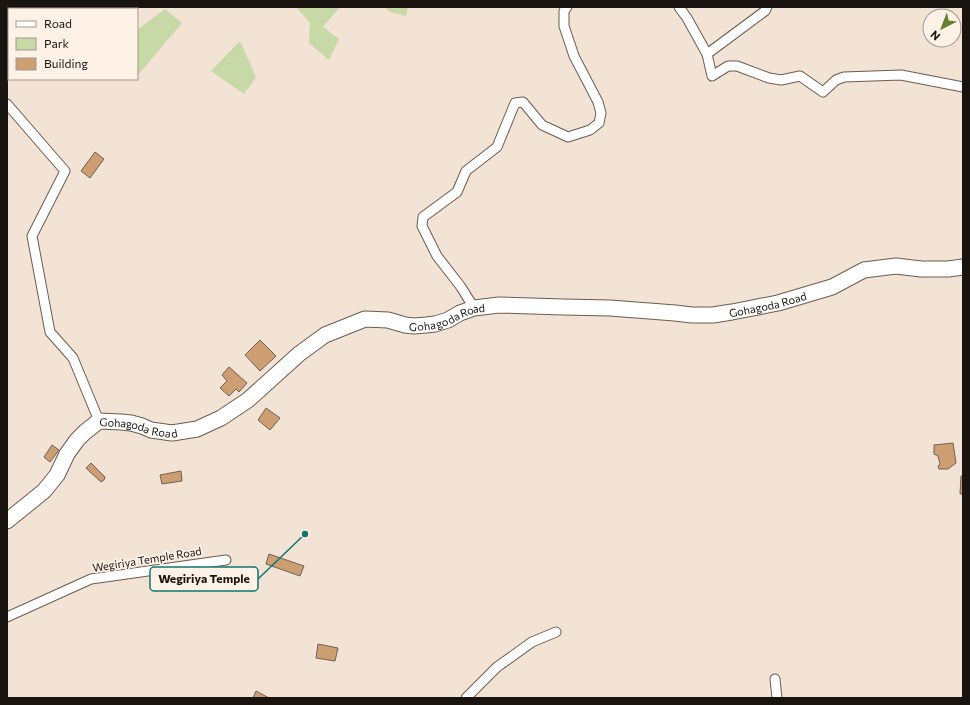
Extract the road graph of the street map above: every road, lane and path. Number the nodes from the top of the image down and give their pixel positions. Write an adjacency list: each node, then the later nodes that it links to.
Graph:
1 (567, 7): 8 (street)
2 (679, 7): 4 (street)
3 (767, 7): 4 (street)
4 (707, 54): 5 (street)
5 (963, 87)
6 (7, 104): 9 (street)
7 (963, 267): 8 (main road, Gohagoda Road)
8 (474, 308): 9 (main road, Gohagoda Road)
9 (99, 422): 10 (main road, Gohagoda Road)
10 (7, 521)
11 (226, 560): 12 (street, Wegiriya Temple Road)
12 (7, 617)
13 (556, 632): 15 (street)
14 (775, 679): 16 (street)
15 (466, 698)
16 (777, 698)

